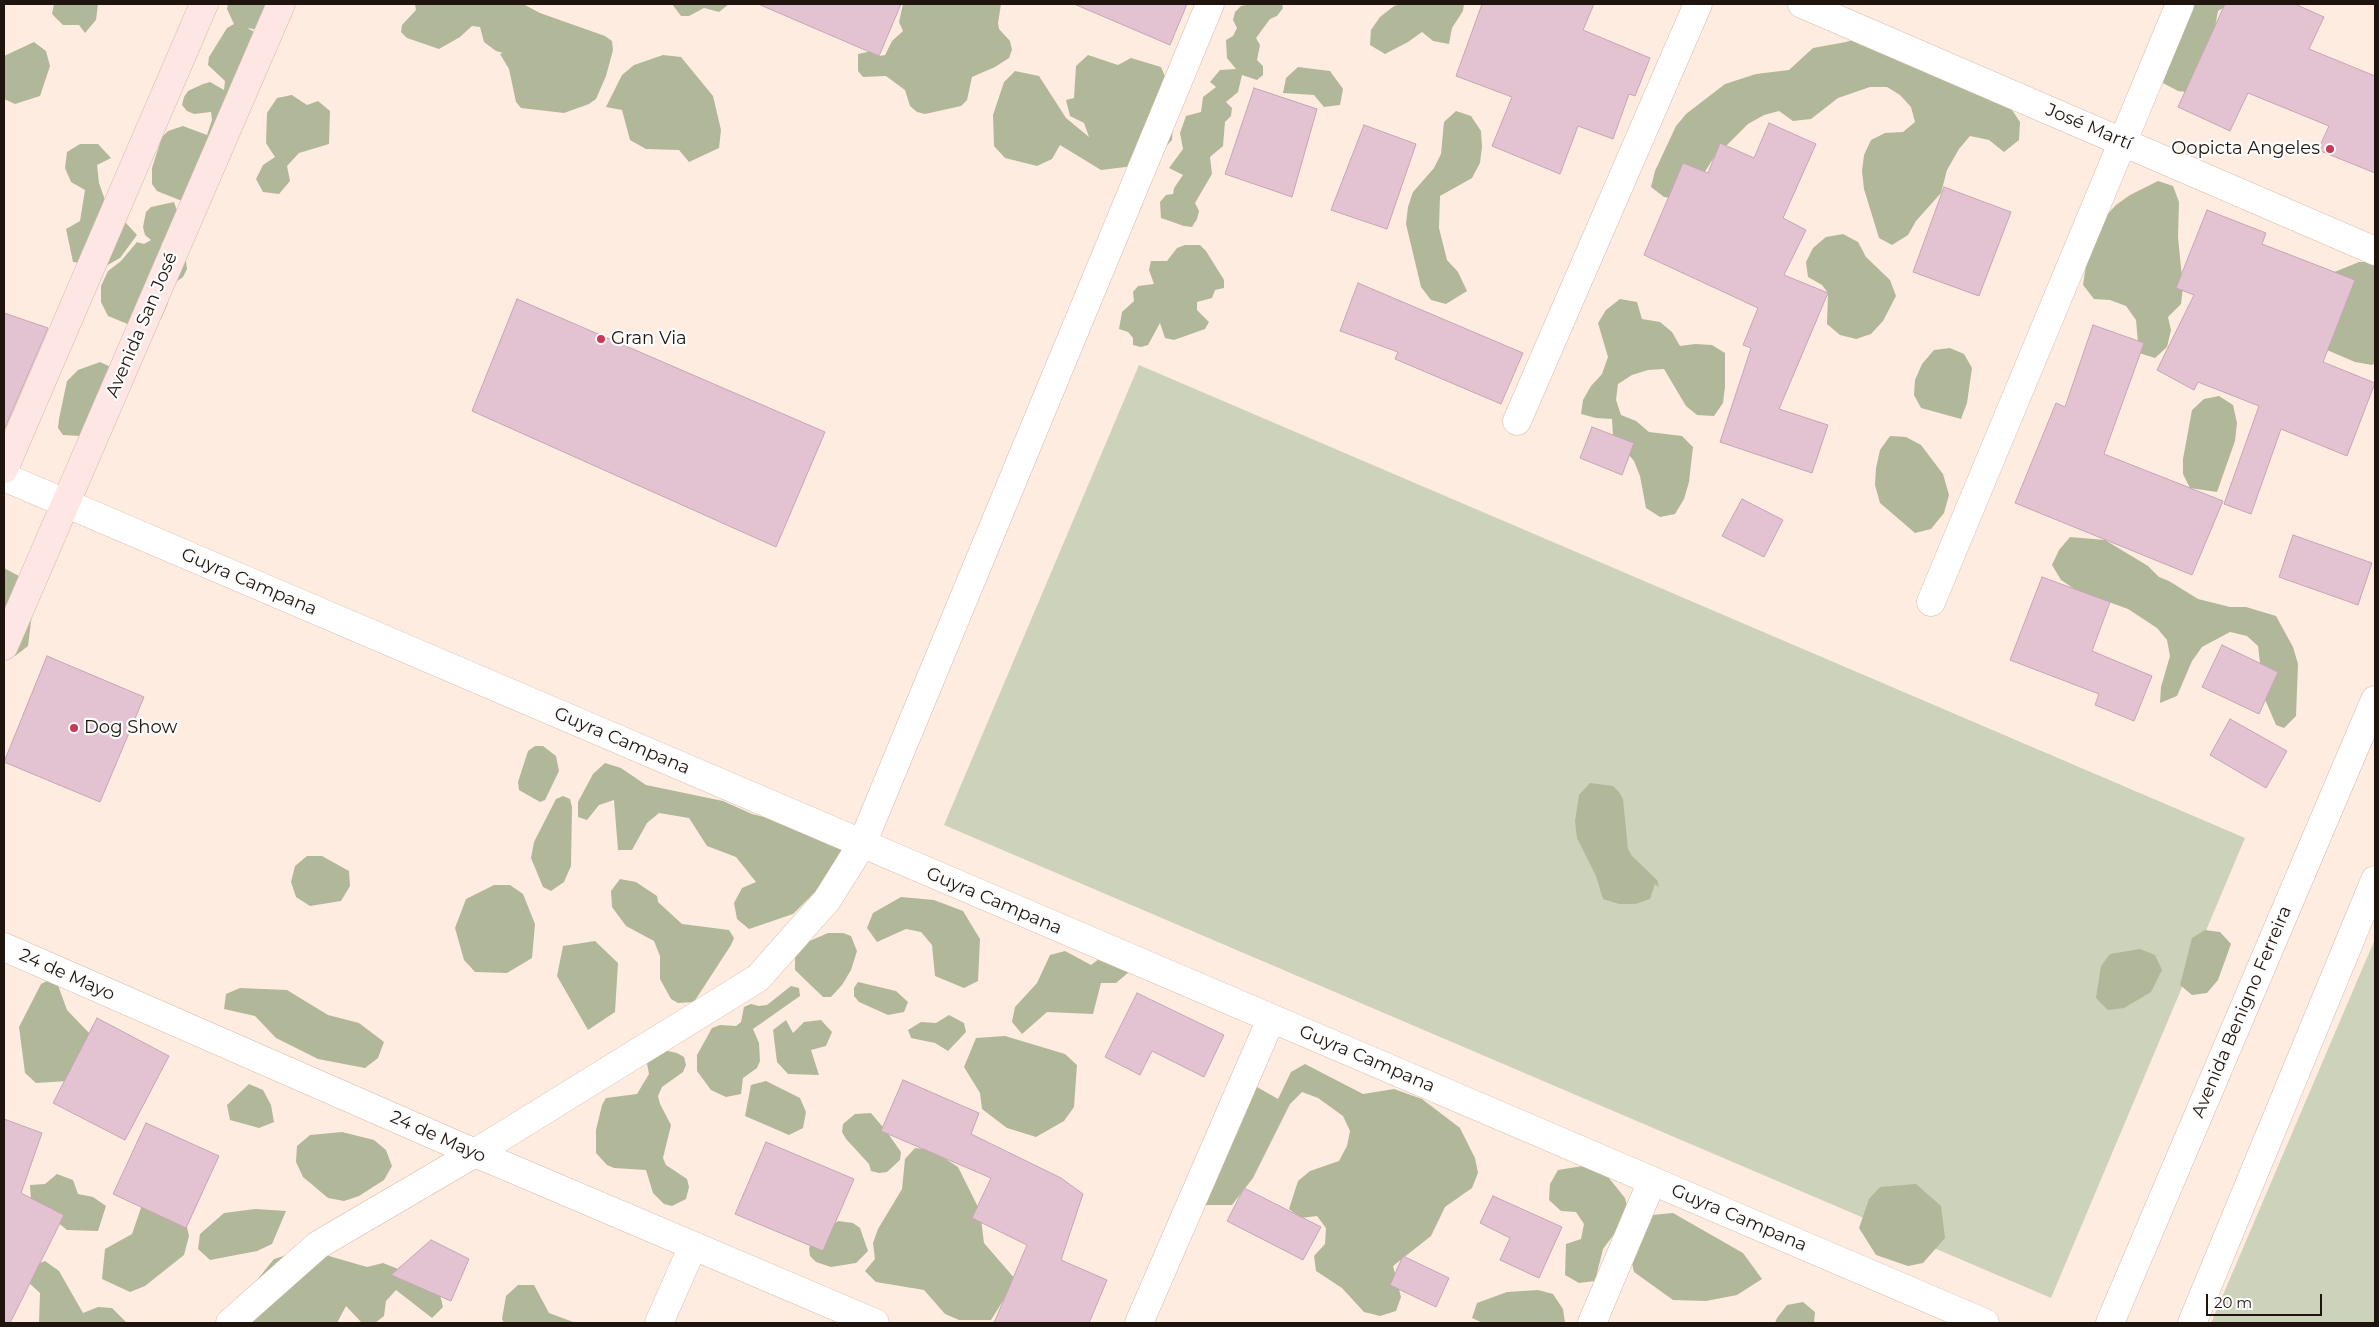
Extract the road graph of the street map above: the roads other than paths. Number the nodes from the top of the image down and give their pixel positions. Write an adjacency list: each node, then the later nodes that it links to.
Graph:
1 (204, 4): 10 (street)
2 (281, 4): 12 (street, Avenida San José)
3 (1210, 4): 16 (street)
4 (1698, 4): 9 (street)
5 (1802, 4): 7 (street, José Martí)
6 (2180, 4): 7 (street)
7 (2123, 141): 8 (street, José Martí); 13 (street)
8 (2375, 251)
9 (1517, 421)
10 (4, 468)
11 (4, 477): 12 (street, Guyra Campana)
12 (65, 504): 14 (street, Avenida San José); 16 (street, Guyra Campana)
13 (1931, 602)
14 (4, 646)
15 (2375, 700): 29 (street, Avenida Benigno Ferreira)
16 (862, 844): 19 (street, Guyra Campana); 20 (street)
17 (2375, 880): 30 (street)
18 (4, 947): 20 (street, 24 de Mayo)
19 (1271, 1019): 21 (street, Guyra Campana); 26 (street)
20 (475, 1153): 22 (street, 24 de Mayo); 23 (street)
21 (1652, 1181): 27 (street); 28 (street, Guyra Campana)
22 (693, 1246): 24 (street); 25 (street, 24 de Mayo)
23 (230, 1323)
24 (659, 1323)
25 (875, 1323)
26 (1140, 1323)
27 (1592, 1323)
28 (1985, 1323)
29 (2110, 1323)
30 (2192, 1323)

